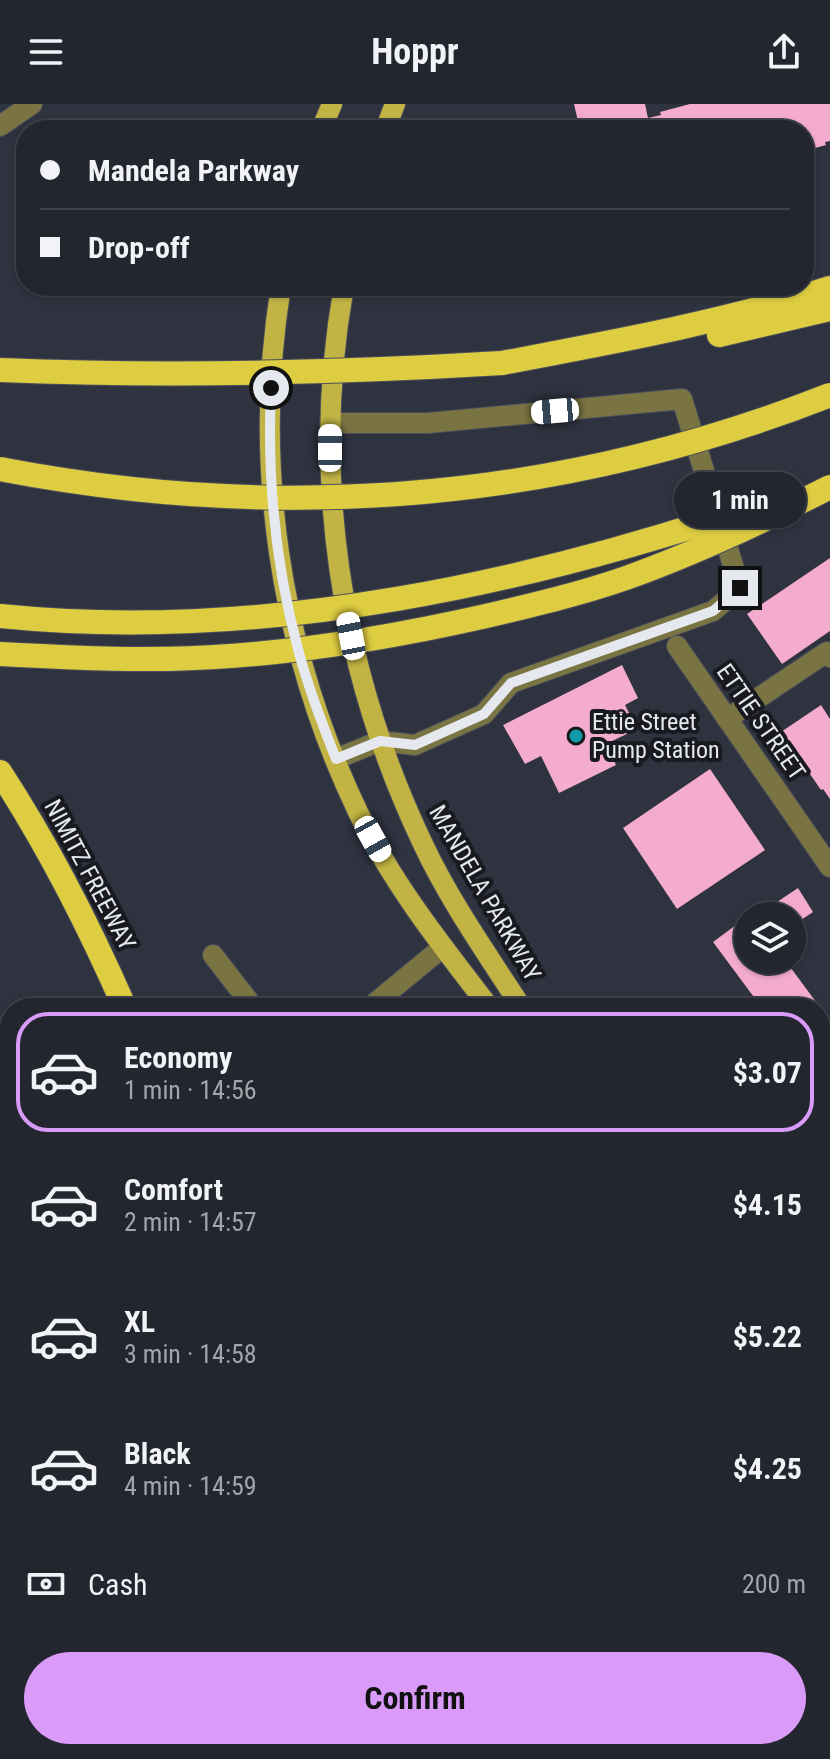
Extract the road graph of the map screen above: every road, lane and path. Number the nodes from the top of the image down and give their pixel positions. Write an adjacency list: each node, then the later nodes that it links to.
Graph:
1 (32, 104): 2 (street)
2 (0, 126)
3 (280, 296): 20 (main road)
4 (343, 296): 10 (main road, MANDELA PARKWAY)
5 (803, 296): 7 (highway)
6 (830, 309): 7 (highway)
7 (502, 363): 8 (highway, bridge)
8 (0, 370)
9 (830, 395): 11 (highway, bridge)
10 (330, 423): 19 (main road, MANDELA PARKWAY); 19 (street)
11 (0, 469)
12 (830, 479): 14 (highway, bridge)
13 (830, 487): 17 (highway, bridge)
14 (0, 616)
15 (677, 646): 18 (street, ETTIE STREET)
16 (829, 653): 18 (street)
17 (0, 654)
18 (727, 719): 22 (street, ETTIE STREET)
19 (380, 741): 20 (street); 29 (main road, MANDELA PARKWAY)
20 (336, 759): 23 (main road)
21 (0, 772): 25 (highway, NIMITZ FREEWAY)
22 (830, 867)
23 (443, 947): 27 (street); 28 (main road)
24 (213, 955): 26 (street)
25 (120, 998)
26 (246, 998)
27 (381, 998)
28 (482, 998)
29 (516, 998)

